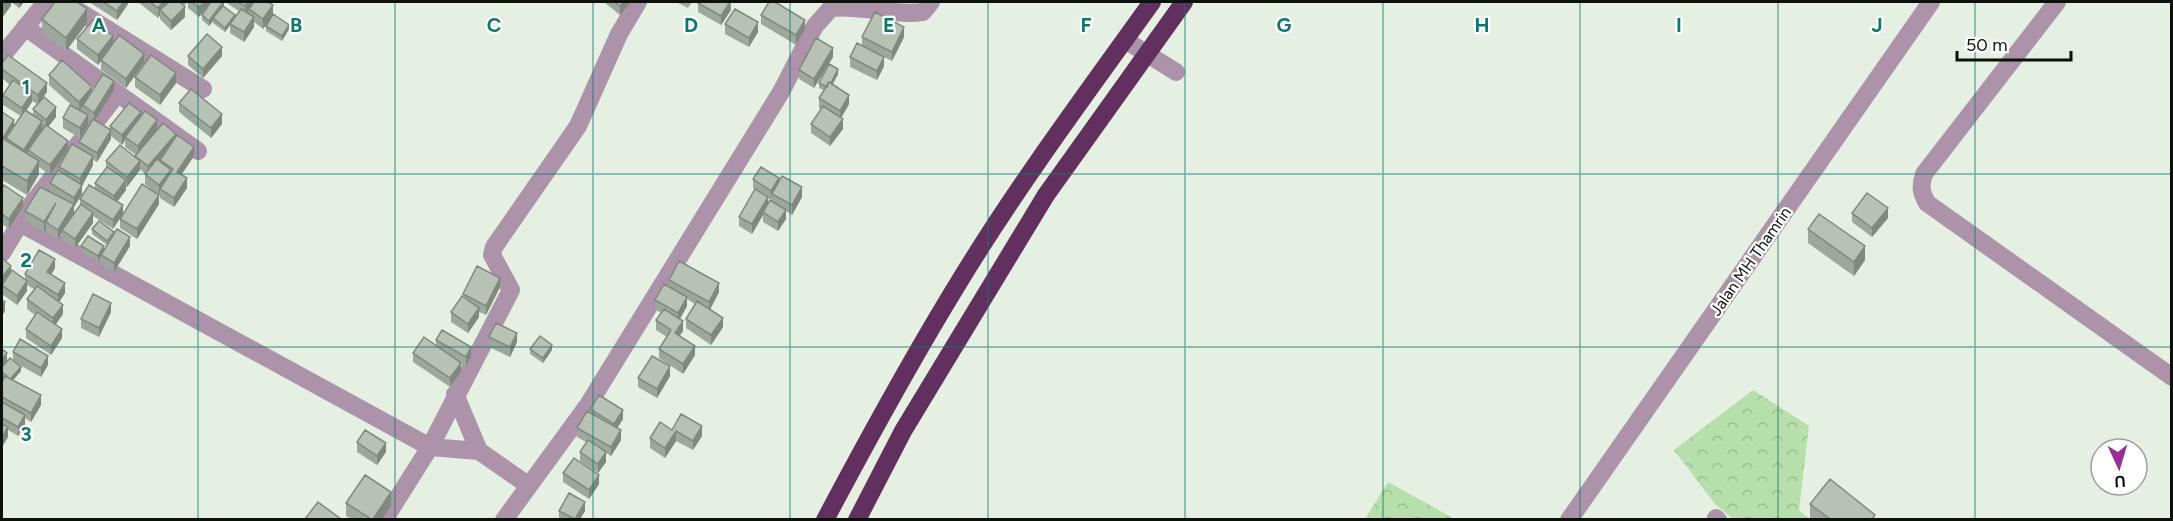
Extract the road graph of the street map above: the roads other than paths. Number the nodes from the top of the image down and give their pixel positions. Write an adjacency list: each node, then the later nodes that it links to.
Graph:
1 (46, 2): 11 (street)
2 (64, 2): 16 (street)
3 (638, 2): 24 (street)
4 (931, 2): 10 (street)
5 (1152, 2): 12 (highway)
6 (1184, 2): 13 (highway)
7 (1931, 2): 32 (street, Jalan MH Thamrin)
8 (2057, 2): 23 (street)
9 (798, 16): 10 (street)
10 (815, 26): 27 (street)
11 (25, 27): 14 (street); 17 (street)
12 (1125, 40): 13 (street); 30 (highway)
13 (1147, 54): 15 (street); 31 (highway)
14 (2, 56)
15 (1176, 72)
16 (202, 89)
17 (118, 93): 18 (street); 20 (street)
18 (198, 151)
19 (16, 194): 20 (street)
20 (31, 205): 21 (street)
21 (20, 223): 22 (street); 25 (street)
22 (2, 253)
23 (2172, 377)
24 (455, 394): 25 (street); 26 (street)
25 (430, 447): 26 (street); 28 (street)
26 (479, 451): 27 (street)
27 (528, 485): 29 (street)
28 (384, 519)
29 (504, 519)
30 (825, 519)
31 (856, 519)
32 (1569, 519)

